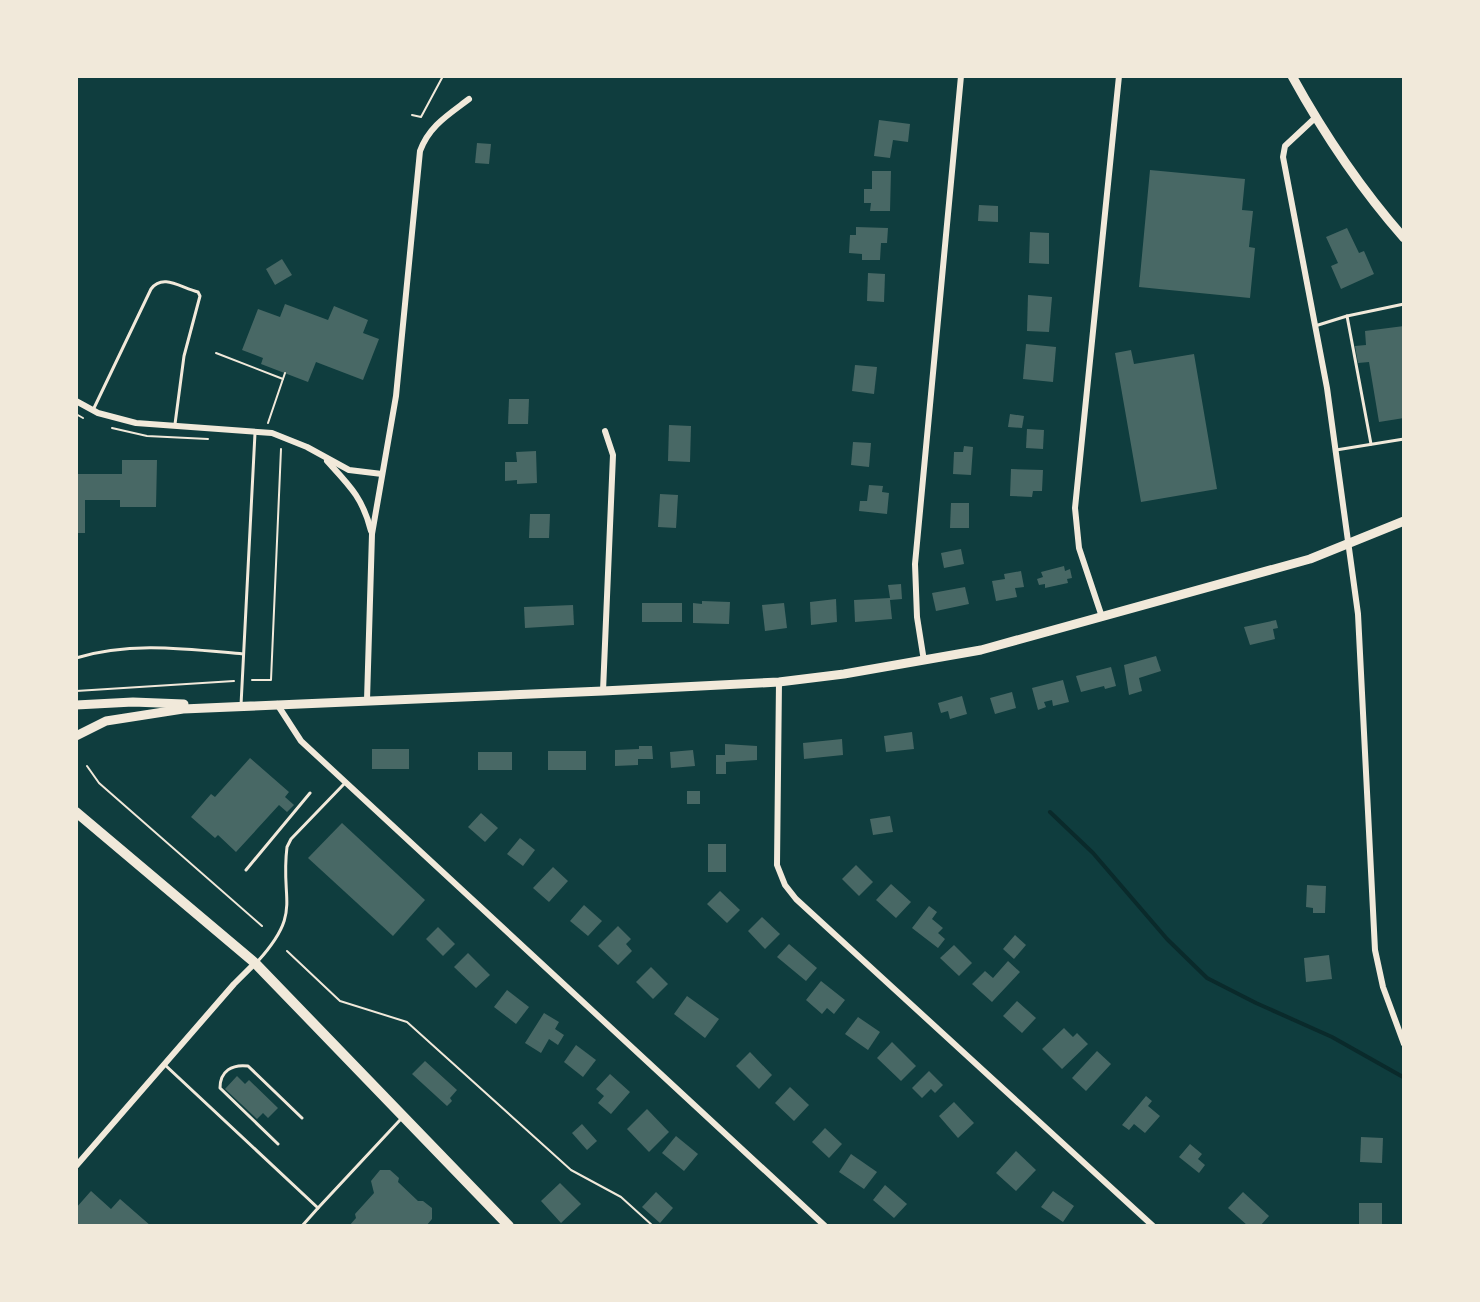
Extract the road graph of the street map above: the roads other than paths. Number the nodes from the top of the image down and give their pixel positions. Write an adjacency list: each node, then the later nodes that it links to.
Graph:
1 (961, 76): 26 (street)
2 (1119, 76): 23 (street)
3 (1292, 76): 5 (main road)
4 (469, 99): 19 (street)
5 (1315, 118): 6 (main road); 9 (street)
6 (1404, 238)
7 (1404, 304): 8 (lane)
8 (1347, 316): 9 (lane); 16 (lane)
9 (1315, 326): 17 (street)
10 (76, 401): 11 (street)
11 (93, 410): 12 (street); 12 (lane)
12 (175, 428): 13 (street)
13 (255, 431): 18 (street); 24 (lane)
14 (605, 431): 28 (street)
15 (1404, 439): 16 (lane)
16 (1371, 444): 17 (lane)
17 (1336, 450): 22 (street)
18 (325, 458): 19 (street); 21 (street)
19 (382, 474): 21 (street)
20 (1404, 521): 22 (main road)
21 (372, 534): 29 (street)
22 (1350, 544): 23 (main road); 40 (street)
23 (1102, 617): 26 (main road)
24 (243, 654): 25 (lane); 32 (lane)
25 (76, 658)
26 (924, 661): 27 (main road)
27 (779, 682): 28 (main road); 50 (street)
28 (603, 691): 29 (main road)
29 (367, 700): 30 (main road)
30 (277, 704): 32 (main road); 35 (street)
31 (76, 705): 33 (main road)
32 (241, 705): 33 (main road)
33 (227, 706): 34 (main road)
34 (76, 736)
35 (346, 783): 39 (lane); 49 (street)
36 (310, 793): 38 (lane)
37 (76, 812): 39 (main road)
38 (246, 870)
39 (255, 963): 41 (street); 42 (main road)
40 (1404, 1044)
41 (164, 1064): 45 (street); 46 (lane)
42 (403, 1117): 46 (lane); 48 (main road)
43 (302, 1118): 44 (lane)
44 (278, 1144)
45 (76, 1166)
46 (318, 1208): 47 (lane)
47 (302, 1226)
48 (509, 1226)
49 (825, 1226)
50 (1153, 1226)

